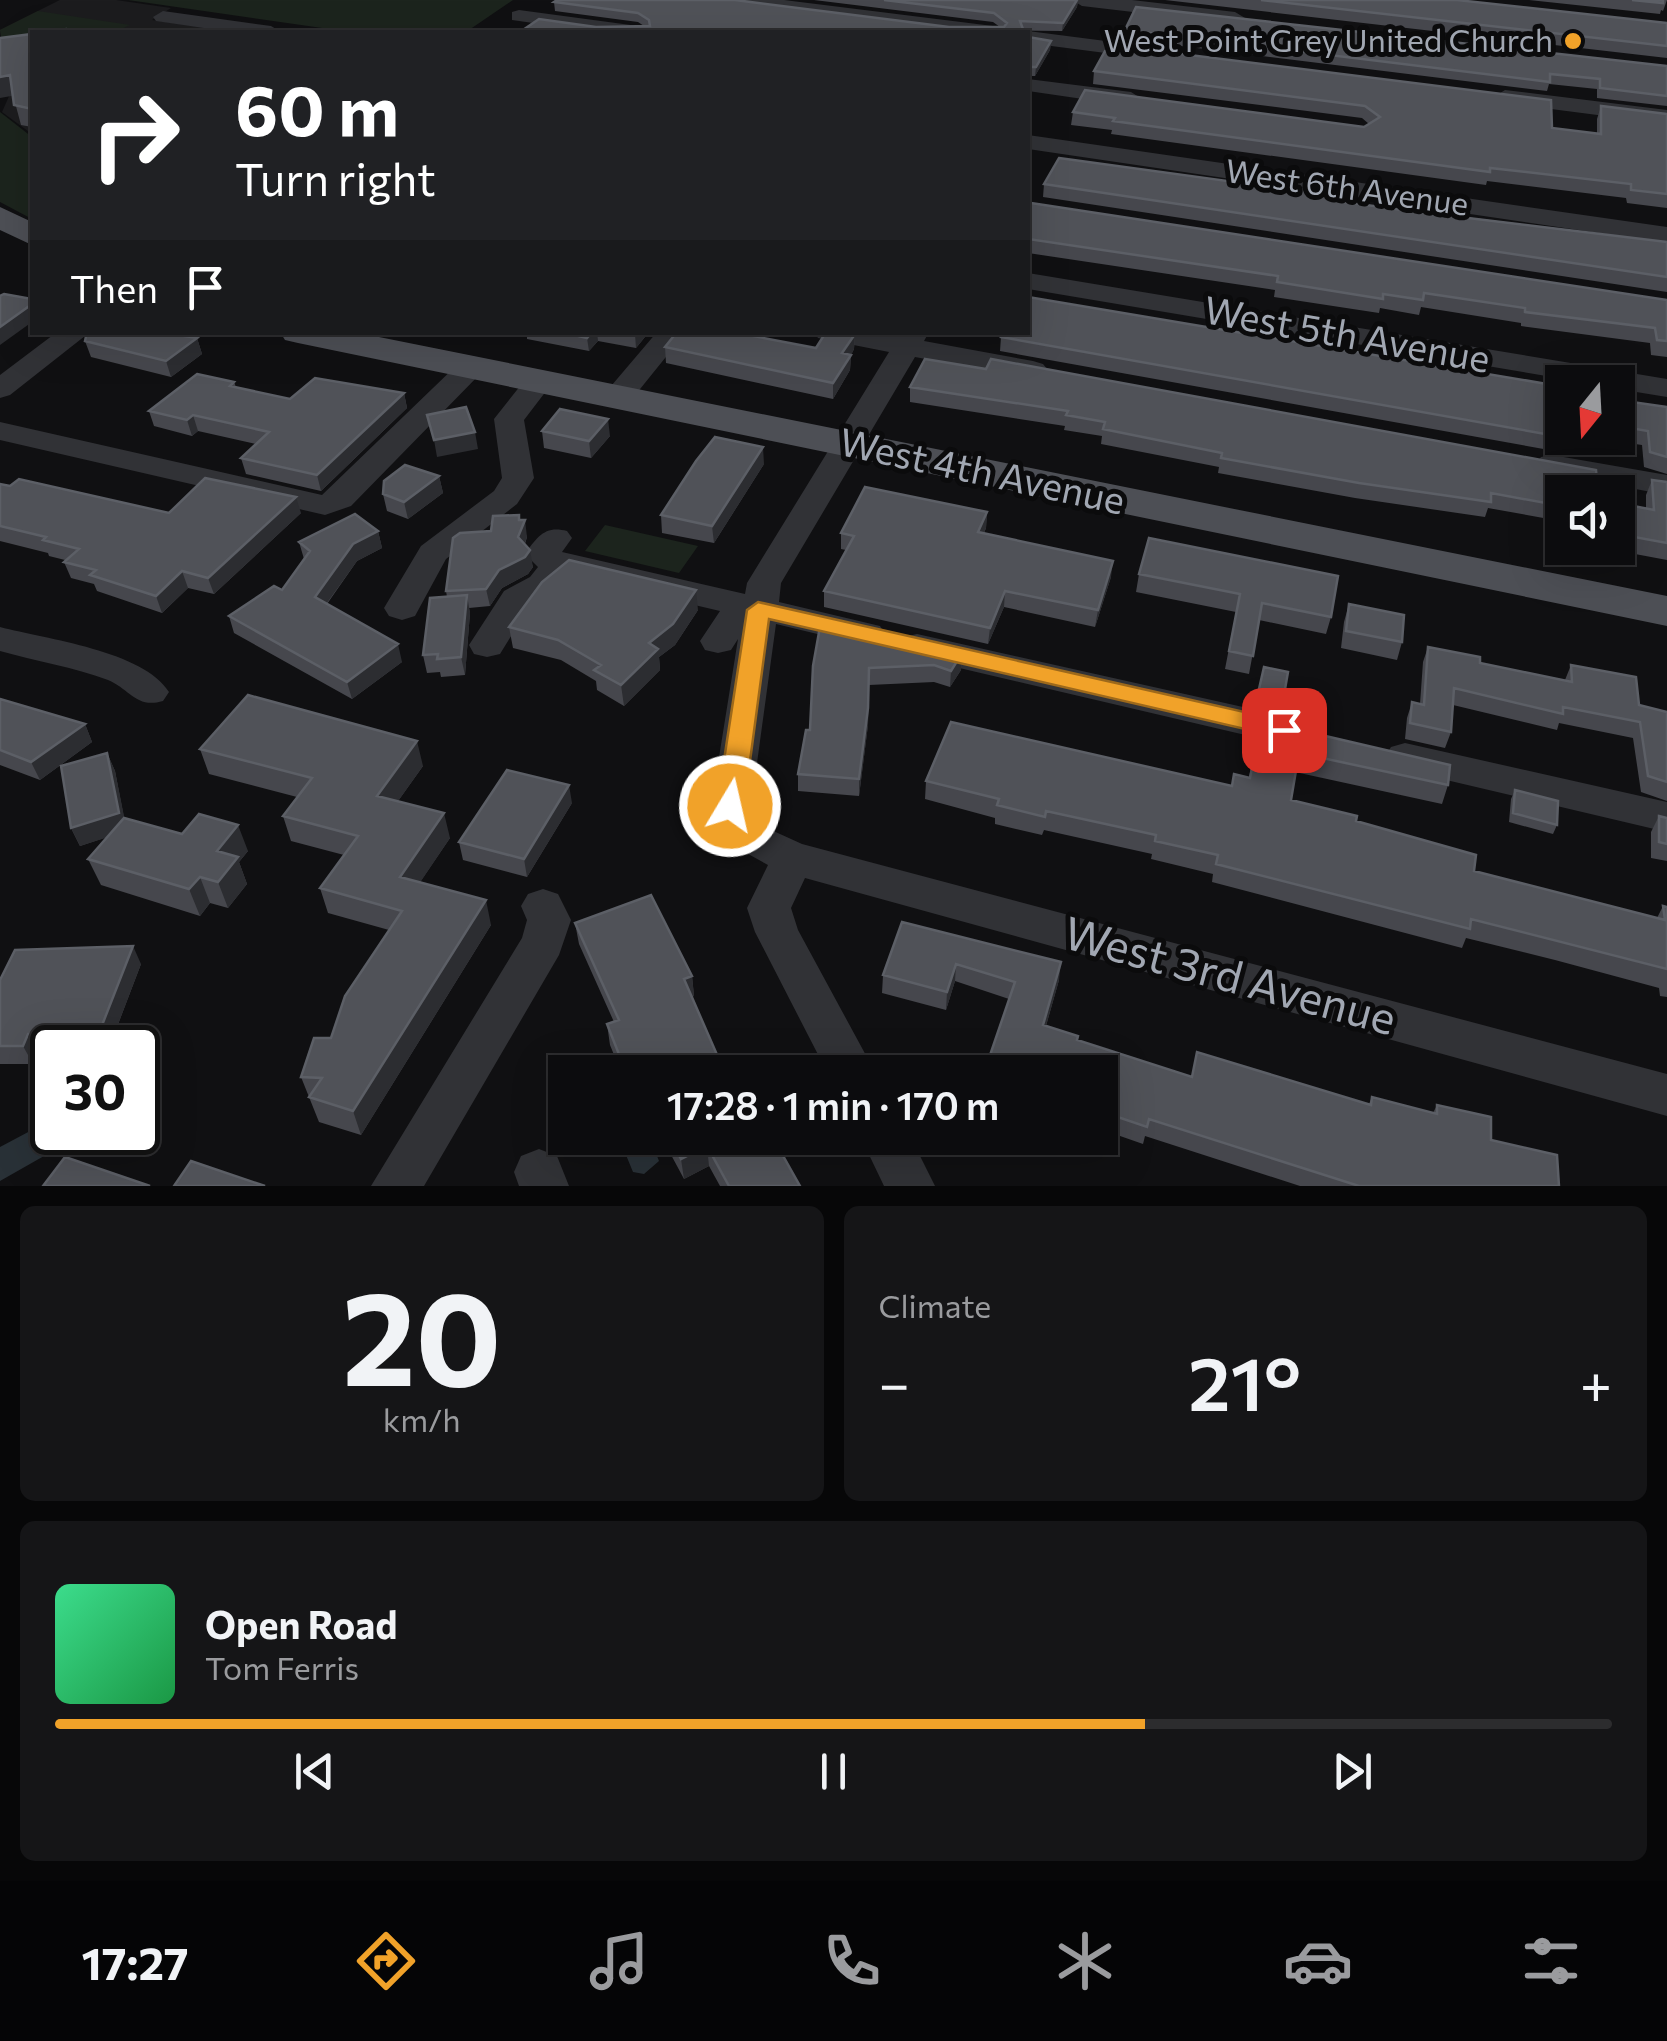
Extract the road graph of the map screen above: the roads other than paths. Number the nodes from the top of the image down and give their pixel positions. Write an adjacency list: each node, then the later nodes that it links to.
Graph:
1 (542, 0): 5 (street)
2 (738, 0): 11 (street)
3 (1082, 0): 4 (street)
4 (1113, 2): 7 (street); 13 (street)
5 (519, 16): 9 (street); 10 (street)
6 (162, 17): 8 (street)
7 (1253, 20)
8 (256, 30)
9 (499, 30)
10 (623, 30)
11 (977, 30)
12 (1030, 37): 13 (street)
13 (1088, 44): 14 (street); 16 (street)
14 (1174, 55)
15 (1030, 85): 16 (street)
16 (1061, 90): 18 (street); 20 (street)
17 (1489, 95): 19 (street)
18 (1144, 100)
19 (1667, 117)
20 (1030, 140)
21 (1030, 143): 24 (street, West 6th Avenue)
22 (0, 217): 23 (main road)
23 (30, 234)
24 (1667, 234)
25 (1030, 281): 34 (street, West 5th Avenue)
26 (72, 335): 35 (street)
27 (312, 335): 31 (main road, West 4th Avenue)
28 (669, 335): 36 (street)
29 (859, 335): 30 (street)
30 (911, 340): 32 (street); 38 (street, West 3rd Avenue)
31 (470, 368): 33 (main road, West 4th Avenue); 37 (street)
32 (1070, 376)
33 (538, 382): 36 (main road, West 4th Avenue); 41 (street)
34 (1667, 388)
35 (0, 389)
36 (616, 398): 38 (main road, West 4th Avenue)
37 (0, 432)
38 (848, 444): 42 (street, West 3rd Avenue); 43 (main road, West 4th Avenue)
39 (1532, 461): 40 (street)
40 (1667, 485)
41 (402, 608)
42 (758, 610): 45 (street); 46 (street); 48 (street); 51 (street, West 3rd Avenue)
43 (1667, 611)
44 (0, 638): 47 (street)
45 (718, 641)
46 (487, 646)
47 (150, 692)
48 (1341, 743)
49 (1379, 752): 50 (street)
50 (1667, 817)
51 (793, 858): 53 (street); 54 (street, West 3rd Avenue)
52 (543, 906): 56 (street)
53 (842, 1055)
54 (1667, 1095)
55 (894, 1155): 57 (street)
56 (396, 1186)
57 (910, 1186)

